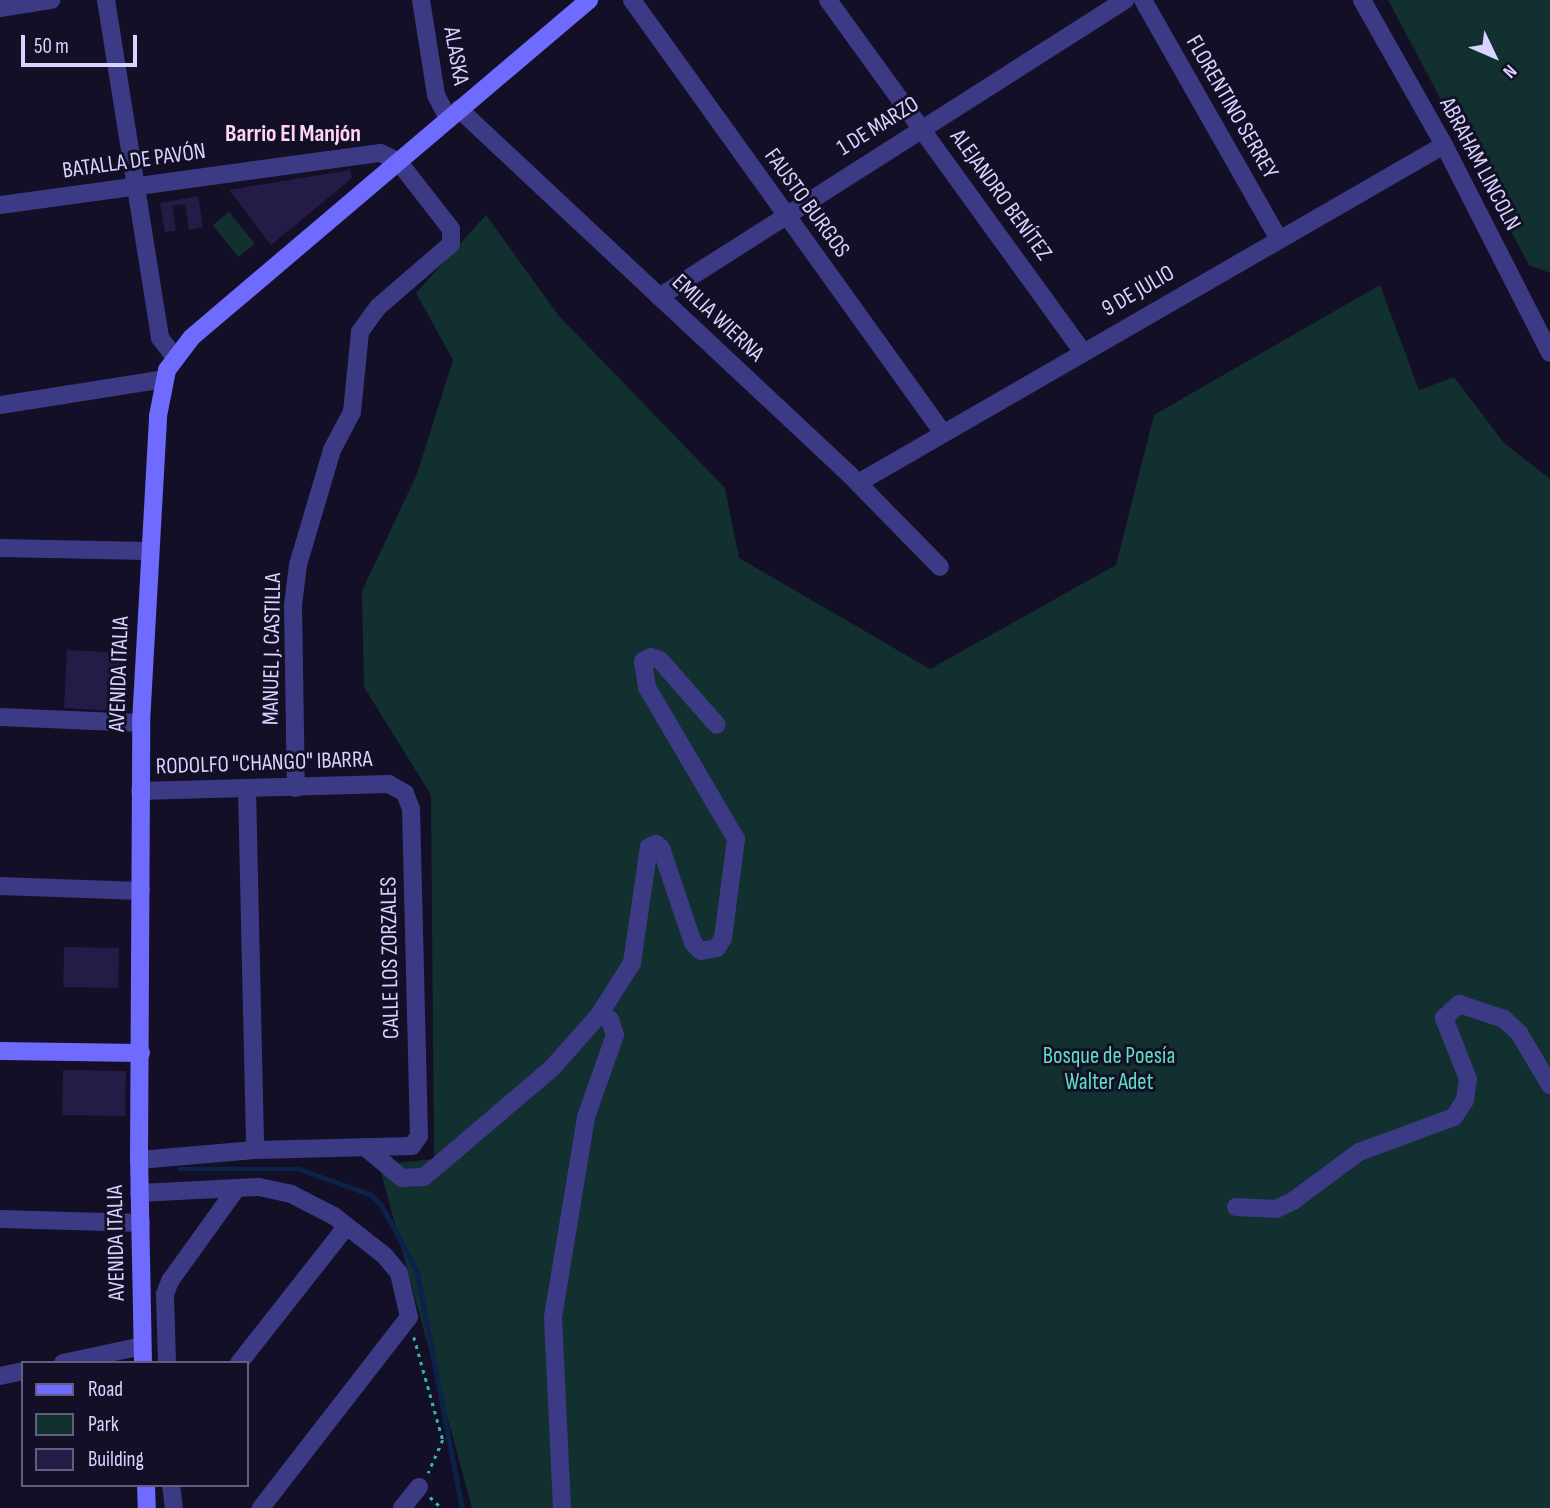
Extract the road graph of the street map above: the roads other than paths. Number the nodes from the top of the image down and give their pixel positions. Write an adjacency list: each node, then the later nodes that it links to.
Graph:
1 (51, 0): 10 (street)
2 (106, 0): 15 (street)
3 (421, 0): 11 (street, ALASKA)
4 (589, 0): 11 (main road)
5 (632, 0): 17 (street, FAUSTO BURGOS)
6 (828, 0): 12 (street, ALEJANDRO BENÍTEZ)
7 (1125, 0): 12 (street, 1 DE MARZO)
8 (1143, 0): 18 (street, FLORENTINO SERREY)
9 (1362, 0): 13 (street, ABRAHAM LINCOLN)
10 (0, 8)
11 (454, 114): 14 (main road); 19 (street, EMILIA WIERNA)
12 (922, 128): 17 (street, 1 DE MARZO); 20 (street, ALEJANDRO BENÍTEZ)
13 (1444, 145): 18 (street, 9 DE JULIO); 21 (street, ABRAHAM LINCOLN)
14 (398, 161): 15 (street, BATALLA DE PAVÓN); 22 (main road); 34 (street, MANUEL J. CASTILLA)
15 (133, 186): 16 (street, BATALLA DE PAVÓN); 22 (street)
16 (0, 205)
17 (784, 214): 19 (street, 1 DE MARZO); 25 (street, FAUSTO BURGOS)
18 (1278, 238): 20 (street, 9 DE JULIO)
19 (660, 297): 26 (street, EMILIA WIERNA)
20 (1083, 352): 25 (street, 9 DE JULIO)
21 (1550, 353)
22 (174, 356): 23 (main road, AVENIDA ITALIA)
23 (164, 379): 24 (street); 28 (main road, AVENIDA ITALIA)
24 (0, 405)
25 (943, 433): 26 (street, 9 DE JULIO)
26 (858, 484): 29 (street, EMILIA WIERNA)
27 (0, 548): 28 (street)
28 (148, 551): 31 (main road, AVENIDA ITALIA)
29 (940, 567)
30 (0, 716): 31 (street)
31 (141, 723): 36 (main road, AVENIDA ITALIA)
32 (717, 725): 39 (street)
33 (389, 784): 34 (street, RODOLFO "CHANGO" IBARRA); 43 (street, CALLE LOS ZORZALES)
34 (296, 788): 35 (street, RODOLFO "CHANGO" IBARRA)
35 (247, 790): 36 (street, RODOLFO "CHANGO" IBARRA); 44 (street)
36 (140, 791): 38 (main road, AVENIDA ITALIA)
37 (0, 886): 38 (street)
38 (141, 891): 41 (main road, AVENIDA ITALIA)
39 (599, 1015): 43 (street); 65 (street)
40 (0, 1051): 41 (main road)
41 (141, 1054): 45 (main road, AVENIDA ITALIA)
42 (1550, 1085): 48 (street)
43 (365, 1147): 44 (street)
44 (255, 1150): 45 (street)
45 (139, 1160): 47 (main road, AVENIDA ITALIA)
46 (236, 1189): 47 (street); 51 (street); 54 (street)
47 (139, 1193): 50 (main road, AVENIDA ITALIA)
48 (1236, 1207)
49 (0, 1219): 50 (street)
50 (141, 1223): 52 (main road, AVENIDA ITALIA)
51 (347, 1226): 55 (street); 63 (street)
52 (143, 1355): 53 (street)
53 (83, 1361)
54 (167, 1361)
55 (241, 1361)
56 (21, 1371): 57 (street)
57 (0, 1376)
58 (146, 1487): 61 (main road)
59 (172, 1487): 62 (street)
60 (419, 1487): 64 (street)
61 (147, 1508)
62 (174, 1508)
63 (261, 1508)
64 (402, 1508)
65 (562, 1508)

